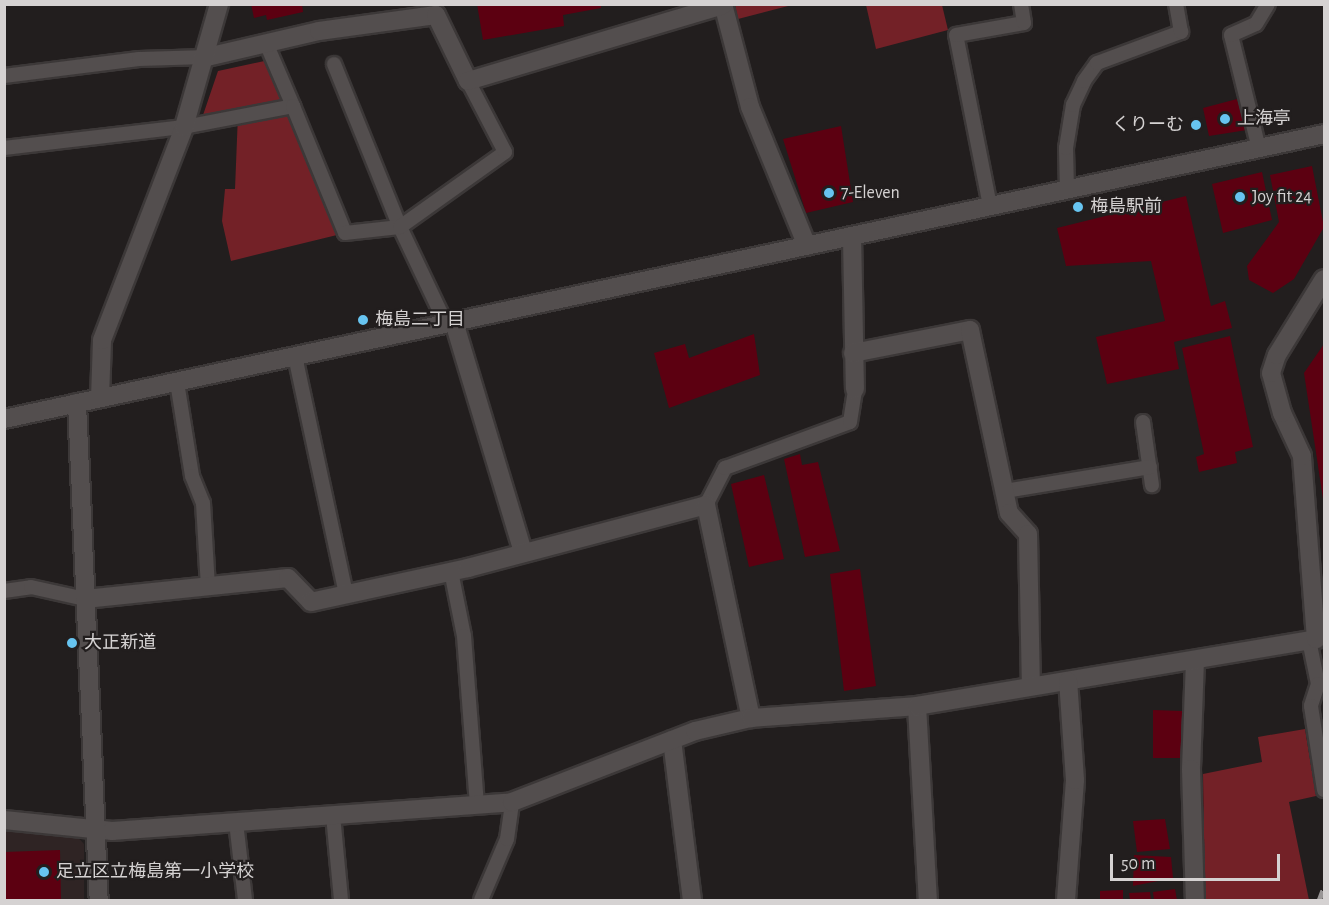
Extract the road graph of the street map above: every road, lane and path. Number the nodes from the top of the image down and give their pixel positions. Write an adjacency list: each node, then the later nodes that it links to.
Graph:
1 (219, 4): 7 (street)
2 (1021, 4): 17 (lane)
3 (1176, 4): 16 (lane)
4 (1268, 4): 15 (lane)
5 (723, 5): 10 (street); 20 (street)
6 (266, 43): 7 (street); 10 (street); 11 (lane)
7 (207, 57): 9 (lane); 12 (street)
8 (334, 64): 18 (lane)
9 (4, 76)
10 (468, 81): 18 (lane)
11 (293, 106): 12 (lane); 18 (lane)
12 (184, 127): 14 (lane); 27 (street)
13 (1324, 134): 15 (street)
14 (4, 148)
15 (1258, 148): 16 (street)
16 (1067, 190): 17 (street)
17 (990, 206): 19 (street)
18 (400, 227): 22 (lane)
19 (852, 236): 20 (street); 23 (street)
20 (807, 246): 22 (street)
21 (1324, 279): 41 (street)
22 (450, 323): 24 (street); 35 (street)
23 (853, 353): 26 (street); 33 (street)
24 (294, 356): 25 (street); 39 (lane)
25 (177, 382): 27 (street); 37 (lane)
26 (855, 389): 34 (lane)
27 (100, 398): 28 (street)
28 (77, 403): 29 (street); 40 (street)
29 (5, 416)
30 (1143, 422): 31 (lane)
31 (1149, 467): 32 (lane); 33 (lane)
32 (1152, 485)
33 (1005, 491): 44 (street)
34 (706, 505): 35 (street); 46 (street)
35 (523, 552): 36 (street)
36 (451, 571): 39 (street); 50 (lane)
37 (208, 586): 39 (street); 40 (street)
38 (4, 591): 40 (lane)
39 (346, 594)
40 (85, 599): 54 (street)
41 (1316, 637): 42 (street); 48 (lane)
42 (1194, 660): 43 (street); 62 (street)
43 (1068, 681): 44 (street); 61 (street)
44 (1031, 686): 45 (street)
45 (917, 706): 46 (street); 60 (street)
46 (751, 718): 47 (street)
47 (672, 740): 49 (street); 59 (street)
48 (1324, 790)
49 (512, 802): 50 (street); 58 (lane)
50 (477, 805): 51 (street)
51 (333, 815): 53 (street); 57 (lane)
52 (4, 820): 54 (street)
53 (236, 822): 54 (street); 56 (lane)
54 (96, 829): 55 (street)
55 (99, 900)
56 (245, 900)
57 (341, 900)
58 (481, 900)
59 (692, 900)
60 (928, 900)
61 (1066, 900)
62 (1195, 900)

